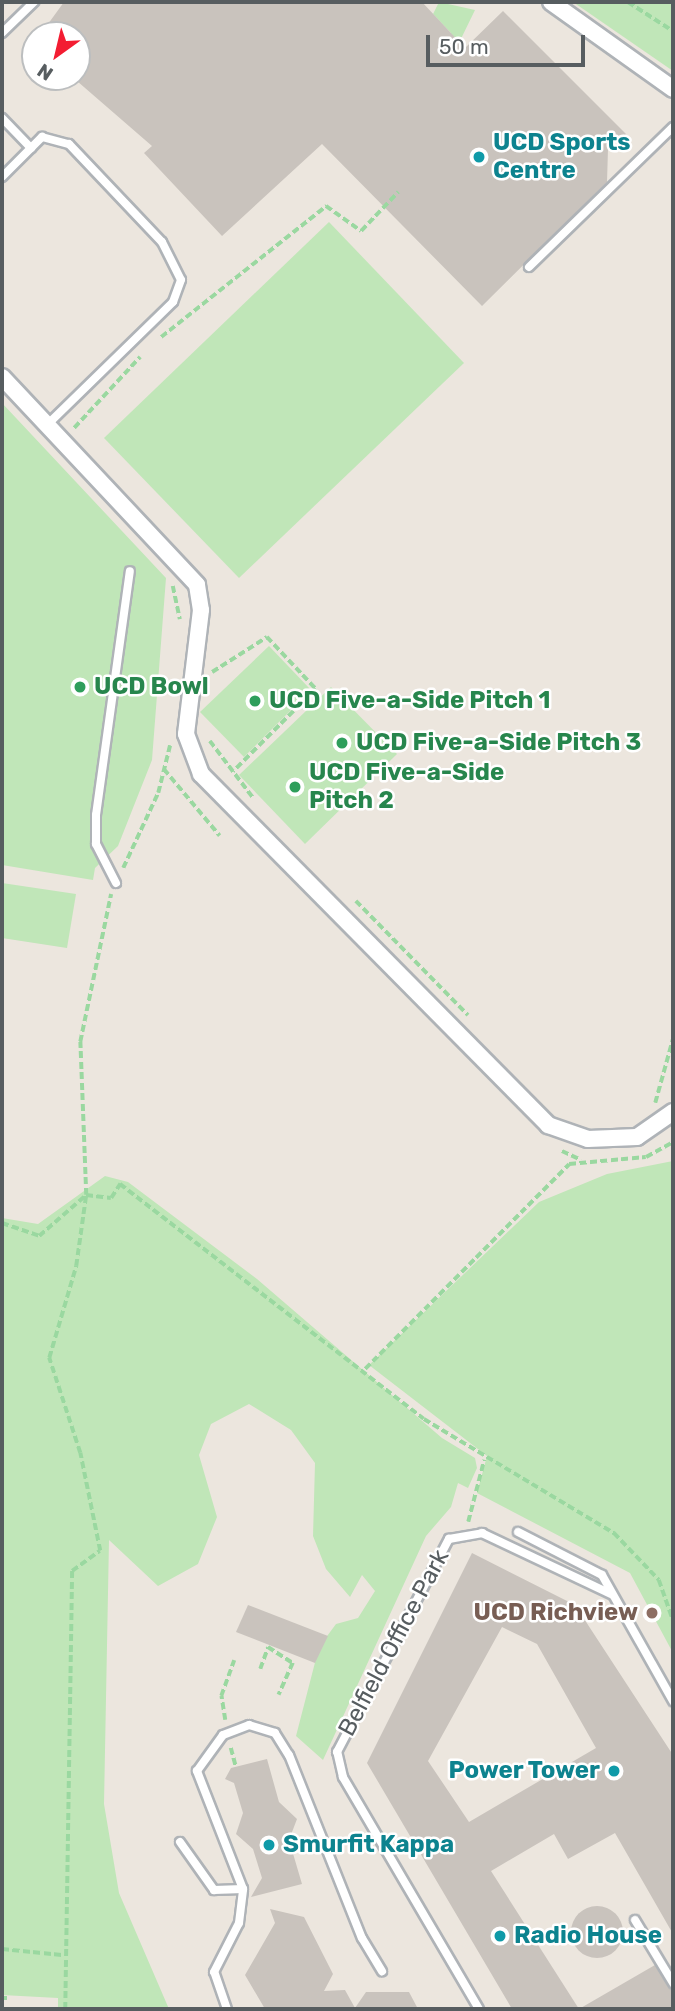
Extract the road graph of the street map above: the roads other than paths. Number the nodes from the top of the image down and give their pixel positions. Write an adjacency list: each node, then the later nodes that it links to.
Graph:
1 (34, 2): 3 (lane)
2 (551, 2): 4 (street)
3 (2, 33)
4 (673, 89)
5 (2, 118): 7 (lane)
6 (673, 127): 9 (lane)
7 (31, 148): 8 (lane); 11 (lane)
8 (2, 177)
9 (530, 267)
10 (2, 377): 11 (street)
11 (46, 426): 14 (street)
12 (130, 571): 13 (lane)
13 (116, 883)
14 (673, 1112)
15 (518, 1532): 16 (lane)
16 (611, 1594): 17 (lane); 24 (lane, Belfield Office Park)
17 (673, 1701)
18 (180, 1842): 19 (lane)
19 (243, 1889): 21 (lane); 23 (lane)
20 (635, 1920): 22 (lane)
21 (382, 1971)
22 (673, 1983)
23 (227, 2009)
24 (479, 2009)

